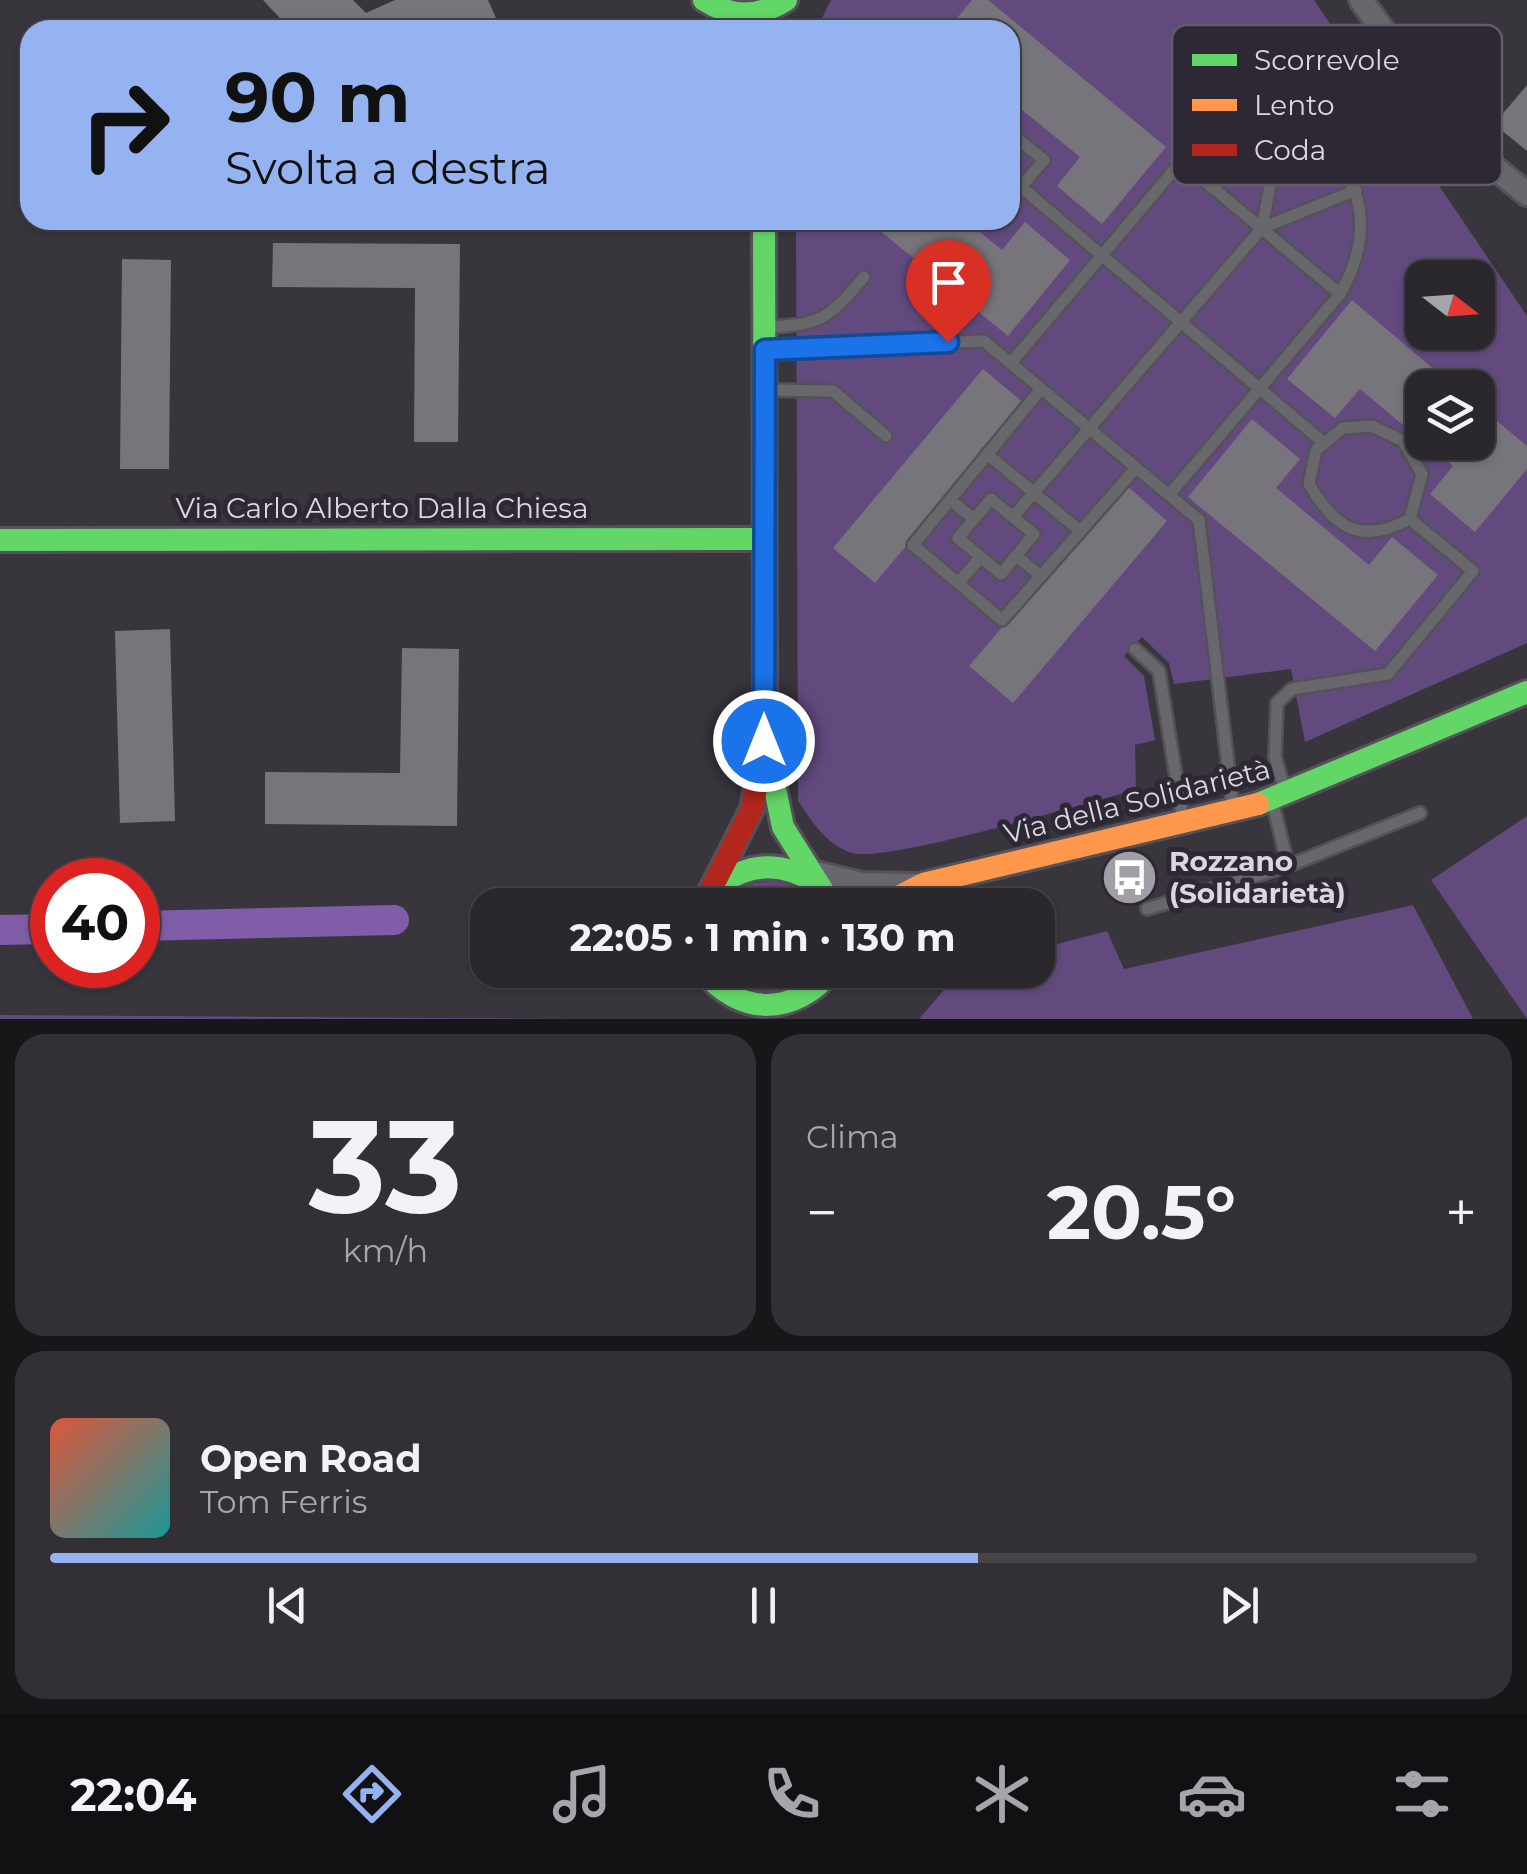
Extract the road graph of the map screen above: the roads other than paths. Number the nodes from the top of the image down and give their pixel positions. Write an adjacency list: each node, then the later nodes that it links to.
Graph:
1 (786, 0): 3 (street)
2 (1362, 0): 4 (street)
3 (708, 3)
4 (1380, 25)
5 (1020, 141): 11 (lane)
6 (1172, 174): 16 (lane)
7 (1502, 174): 13 (street)
8 (1210, 185): 14 (lane)
9 (1270, 185): 14 (lane)
10 (1352, 185): 12 (lane)
11 (1021, 187): 16 (lane)
12 (1356, 190): 14 (lane); 18 (lane)
13 (1527, 194)
14 (1262, 228): 18 (lane); 19 (lane)
15 (764, 230): 20 (street)
16 (1100, 258): 19 (lane); 21 (lane)
17 (864, 277): 20 (lane)
18 (1340, 294): 24 (lane)
19 (1181, 324): 24 (lane); 25 (lane)
20 (765, 338): 21 (lane); 23 (street)
21 (1011, 363): 22 (lane)
22 (1041, 388): 25 (lane); 28 (lane)
23 (764, 390): 26 (lane); 37 (street)
24 (1258, 390): 27 (lane); 31 (lane)
25 (1090, 430): 29 (lane); 30 (lane)
26 (886, 436)
27 (1324, 443): 35 (lane); 35 (lane)
28 (987, 454): 30 (lane); 32 (lane)
29 (1136, 468): 31 (lane); 36 (lane)
30 (1034, 493): 33 (lane); 36 (lane)
31 (1169, 495): 47 (lane)
32 (950, 500): 34 (lane); 42 (lane)
33 (1012, 517): 34 (lane); 40 (lane)
34 (974, 519): 39 (lane)
35 (1410, 519): 46 (lane)
36 (1080, 531): 41 (lane)
37 (764, 539): 38 (street, Via Carlo Alberto Dalla Chiesa); 45 (street)
38 (0, 540)
39 (981, 556): 40 (lane); 42 (lane)
40 (1016, 556): 41 (lane)
41 (1041, 576): 42 (lane)
42 (958, 583)
43 (1135, 649): 49 (lane)
44 (1527, 692): 46 (street, Via della Solidarietà)
45 (764, 741): 52 (street); 54 (street)
46 (1279, 798): 47 (street, Via della Solidarietà); 51 (lane)
47 (1233, 812): 49 (street, Via della Solidarietà)
48 (1420, 813): 51 (lane)
49 (1184, 824): 53 (street, Via della Solidarietà)
50 (782, 866): 52 (street, Via della Solidarietà); 55 (street); 56 (street)
51 (1288, 866): 59 (lane)
52 (808, 871): 53 (street, Via della Solidarietà); 57 (street)
53 (923, 884): 58 (street, Via della Solidarietà)
54 (712, 888)
55 (720, 888)
56 (818, 888)
57 (821, 888)
58 (916, 888)
59 (1147, 909)
60 (717, 988): 63 (street)
61 (818, 988): 62 (street)
62 (813, 994): 63 (street); 64 (street)
63 (749, 1012)
64 (796, 1019)

